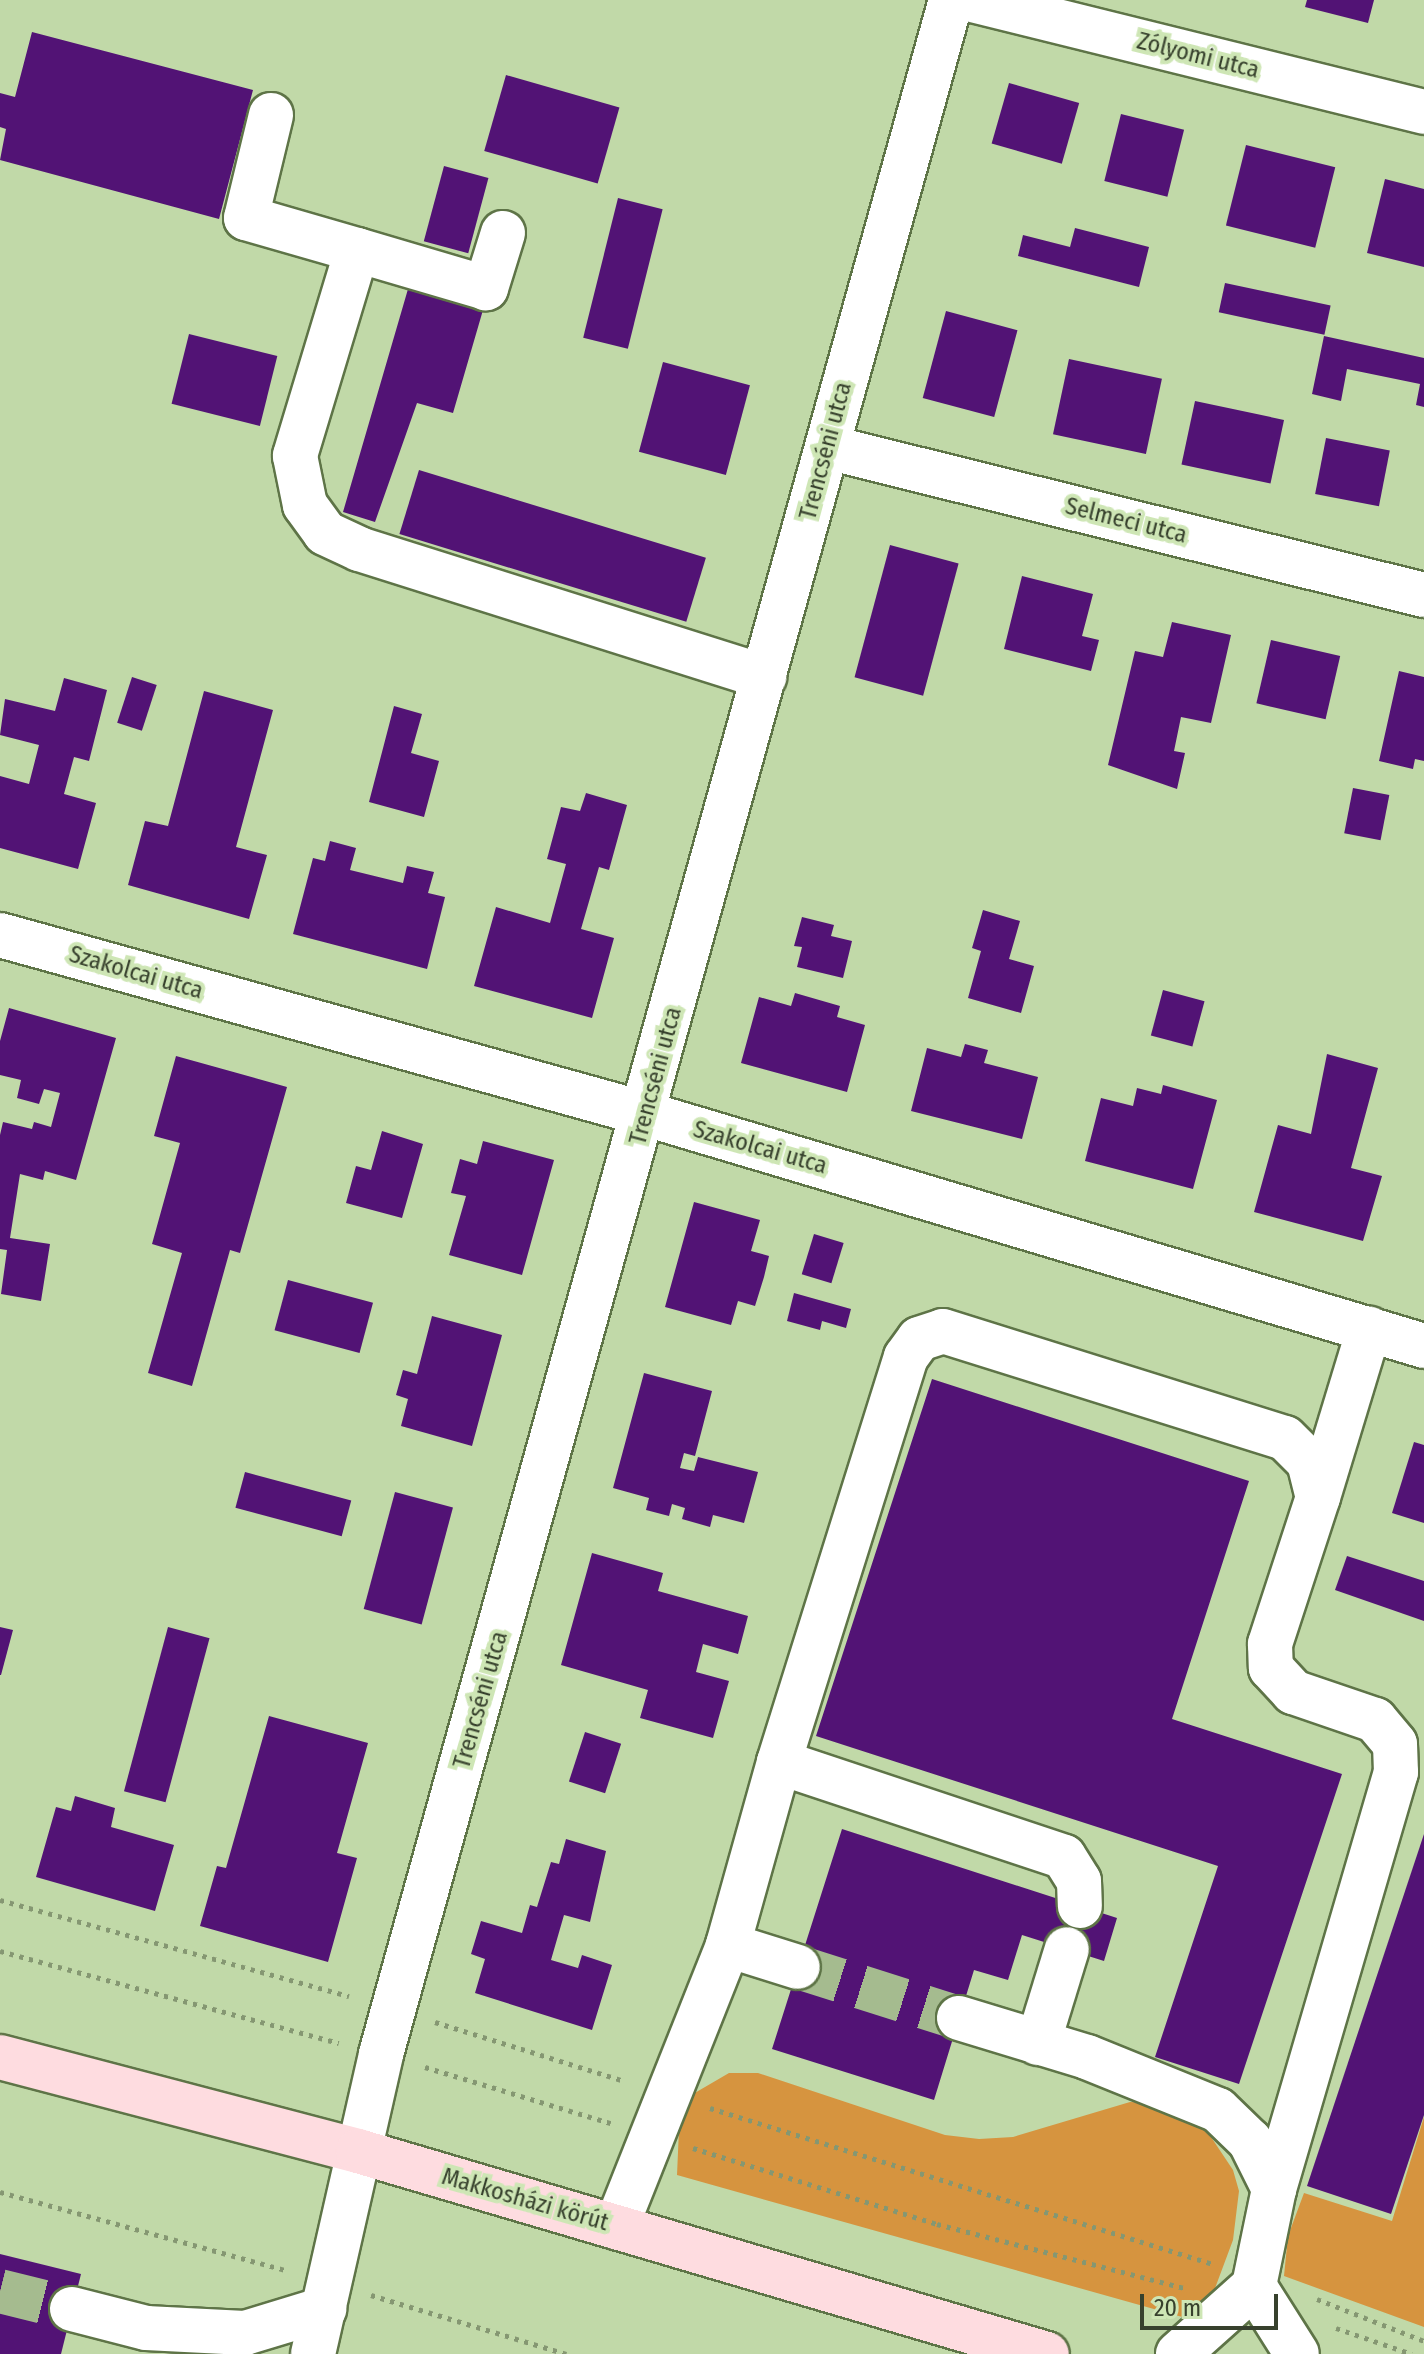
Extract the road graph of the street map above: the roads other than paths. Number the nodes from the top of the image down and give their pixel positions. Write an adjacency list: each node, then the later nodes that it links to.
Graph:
1 (951, 0): 7 (street, Trencséni utca)
2 (972, 0): 3 (street, Zólyomi utca)
3 (1424, 112)
4 (271, 115): 6 (street)
5 (503, 233): 6 (street)
6 (357, 250): 9 (street)
7 (827, 447): 8 (street, Selmeci utca); 9 (street, Trencséni utca)
8 (1424, 595)
9 (764, 677): 11 (street, Trencséni utca)
10 (0, 935): 11 (street, Szakolcai utca)
11 (646, 1114): 12 (street, Szakolcai utca); 23 (street, Trencséni utca)
12 (1369, 1329): 13 (street, Szakolcai utca); 14 (street)
13 (1424, 1346)
14 (1318, 1497): 15 (street); 24 (street)
15 (779, 1762): 16 (street); 17 (street)
16 (1080, 1906)
17 (728, 1945): 19 (street); 25 (street)
18 (1067, 1949): 21 (street)
19 (798, 1967)
20 (959, 2018): 21 (street)
21 (1038, 2043): 24 (street)
22 (0, 2057): 23 (main road, Makkosházi körút)
23 (358, 2151): 25 (main road, Makkosházi körút); 30 (street, Trencséni utca)
24 (1274, 2189): 26 (street)
25 (616, 2227): 31 (main road, Makkosházi körút)
26 (1254, 2286): 28 (street); 32 (street)
27 (72, 2309): 29 (street)
28 (1309, 2339)
29 (141, 2341): 30 (street)
30 (322, 2341)
31 (1047, 2354)
32 (1178, 2354)

